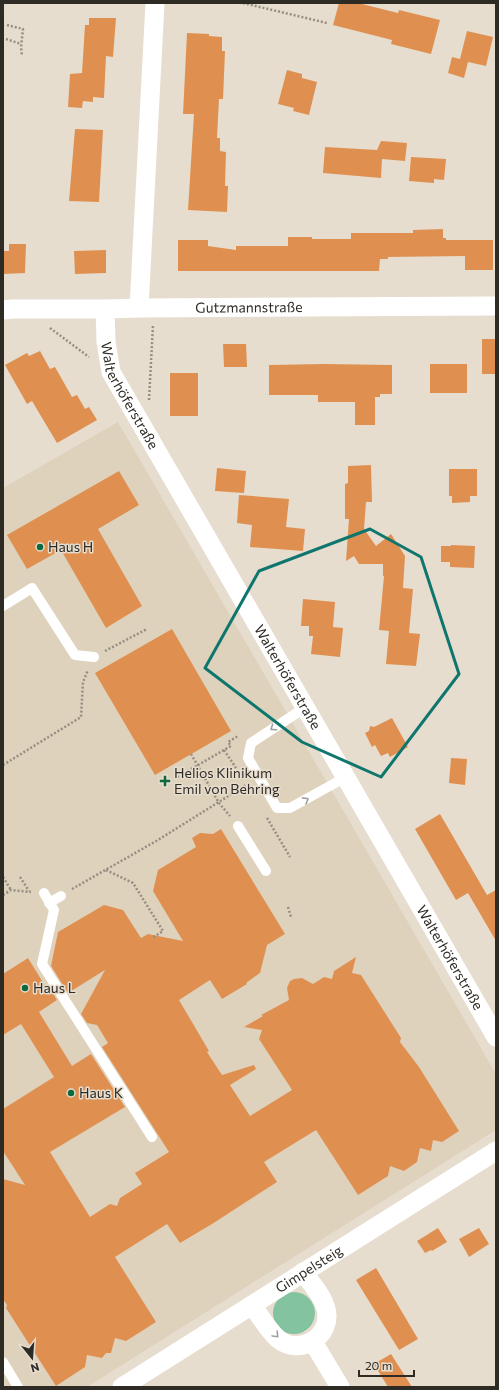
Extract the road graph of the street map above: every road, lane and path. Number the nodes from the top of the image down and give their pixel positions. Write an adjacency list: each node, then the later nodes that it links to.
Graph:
1 (155, 3): 9 (street)
2 (244, 3): 3 (path)
3 (327, 23)
4 (7, 25): 6 (path)
5 (6, 39): 6 (path)
6 (21, 44): 7 (path)
7 (22, 56)
8 (496, 306): 9 (street, Gutzmannstraße)
9 (139, 308): 10 (street, Gutzmannstraße)
10 (105, 309): 11 (street, Gutzmannstraße); 19 (street, Walterhöferstraße)
11 (3, 310)
12 (153, 322): 15 (path)
13 (49, 327): 14 (path)
14 (91, 359)
15 (149, 401)
16 (3, 606): 18 (lane)
17 (147, 629): 18 (path)
18 (94, 658): 22 (path)
19 (306, 707): 25 (street, Walterhöferstraße); 25 (lane, one-way to 25)
20 (241, 734): 23 (path)
21 (191, 754): 23 (path)
22 (3, 765)
23 (198, 766): 24 (path); 27 (path)
24 (177, 777)
25 (346, 777): 42 (street, Walterhöferstraße)
26 (246, 785): 27 (path)
27 (219, 803): 29 (path)
28 (238, 826): 30 (lane)
29 (106, 870): 37 (path); 41 (path)
30 (266, 871)
31 (20, 876): 34 (path)
32 (3, 877): 33 (path)
33 (11, 890): 34 (path); 36 (path)
34 (29, 892): 35 (path)
35 (44, 893): 38 (lane)
36 (3, 895)
37 (61, 896): 38 (lane)
38 (49, 903): 43 (lane)
39 (288, 907): 40 (path)
40 (291, 917)
41 (152, 938)
42 (496, 1037)
43 (152, 1137)
44 (496, 1151): 45 (street, Gimpelsteig)
45 (303, 1272): 46 (street, Gimpelsteig); 47 (street)
46 (252, 1304): 47 (street, one-way to 47); 50 (street, Gimpelsteig)
47 (313, 1342): 51 (street)
48 (3, 1362): 49 (lane)
49 (18, 1387)
50 (122, 1387)
51 (340, 1387)

